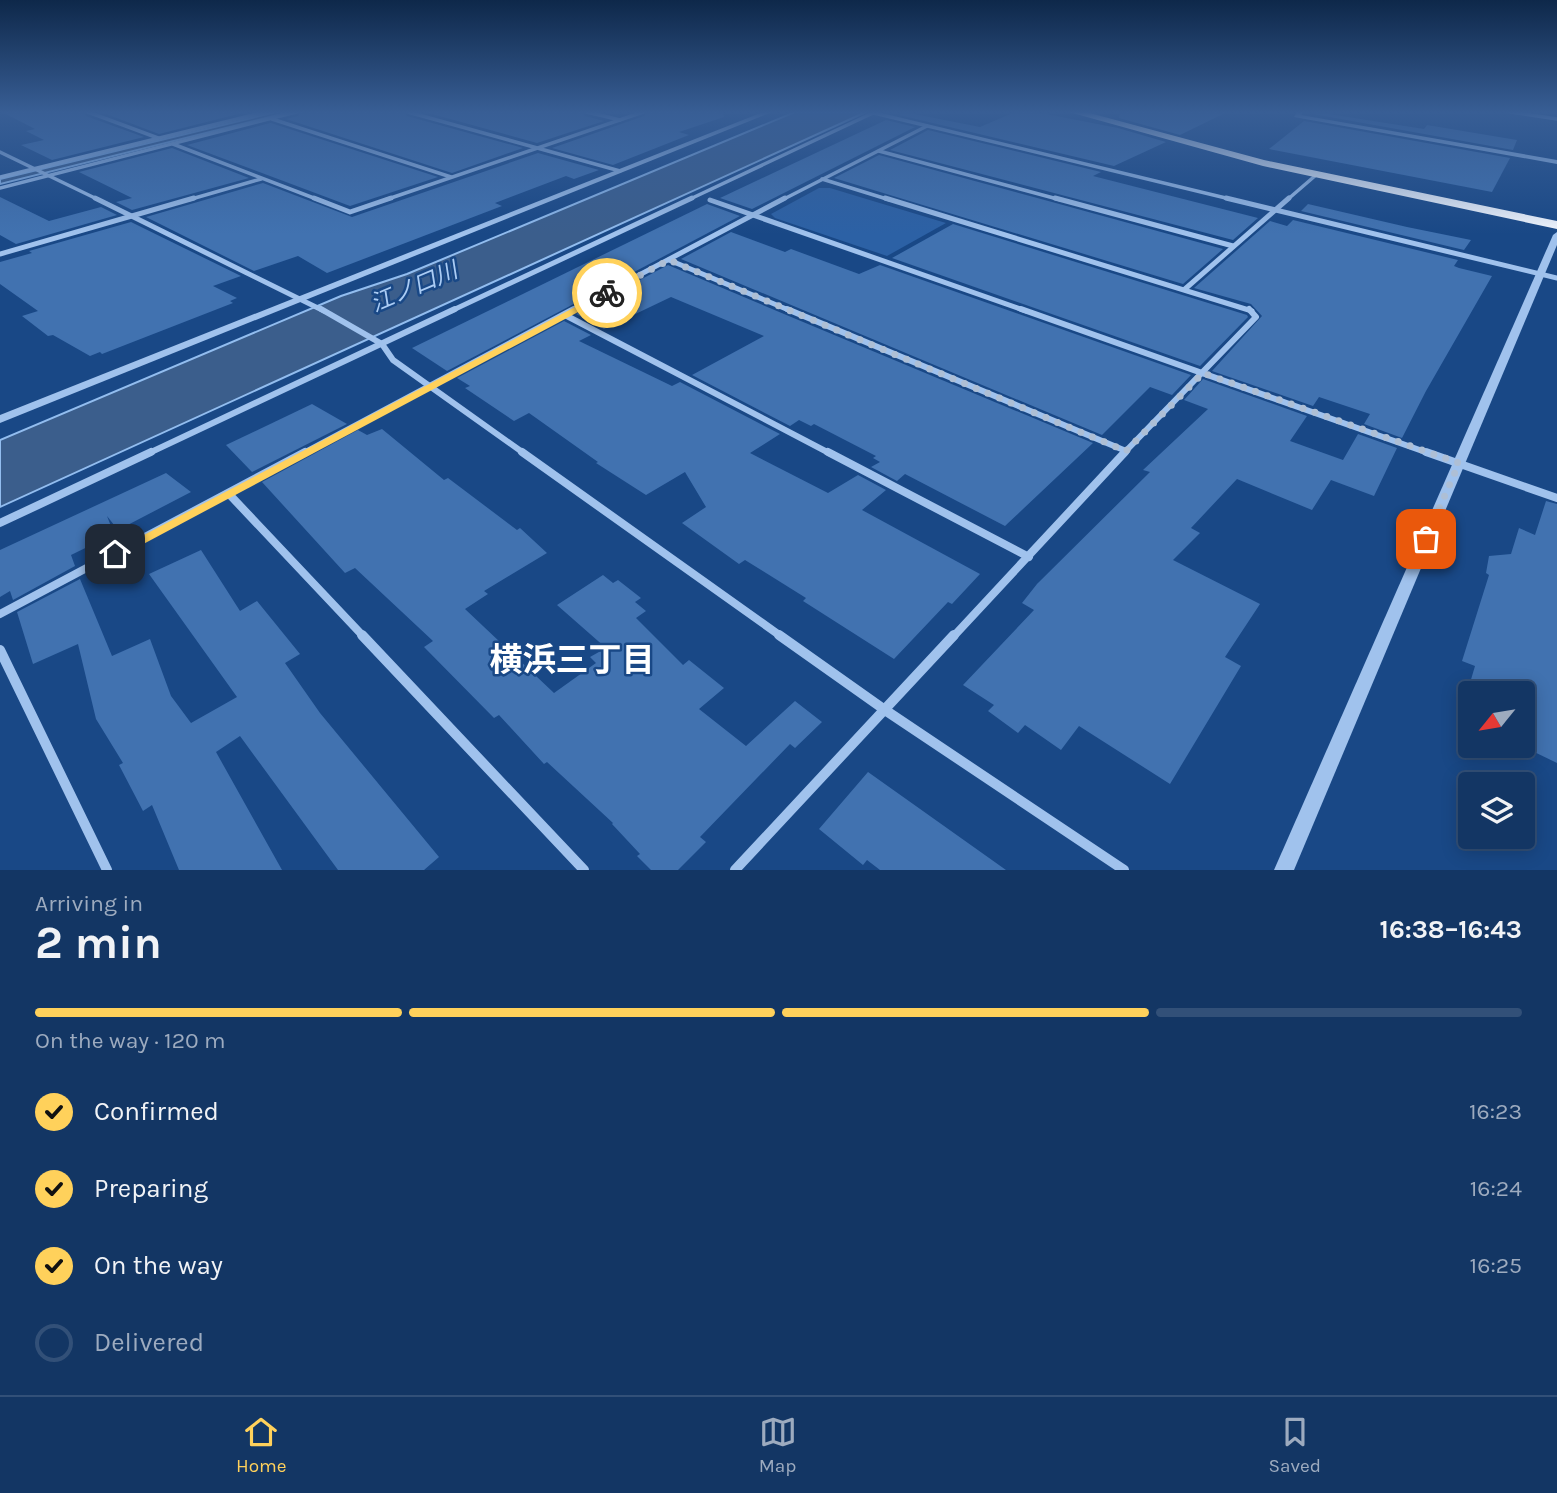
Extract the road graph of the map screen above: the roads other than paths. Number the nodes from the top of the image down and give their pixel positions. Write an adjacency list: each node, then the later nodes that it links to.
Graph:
1 (1, 153): 16 (street)
2 (100, 153): 16 (street)
3 (140, 153): 18 (street)
4 (195, 153): 22 (street)
5 (376, 153): 21 (street)
6 (525, 153): 21 (street)
7 (556, 153): 17 (street)
8 (665, 153): 17 (street)
9 (790, 153): 39 (street)
10 (875, 153): 23 (street)
11 (884, 153): 31 (street)
12 (1038, 153): 26 (street)
13 (1228, 153): 19 (highway)
14 (1504, 153): 15 (street)
15 (1557, 162)
16 (34, 169): 18 (street); 20 (street)
17 (620, 170): 37 (street)
18 (49, 176): 24 (street); 28 (street)
19 (1316, 176): 26 (street); 29 (highway)
20 (0, 177)
21 (452, 177): 22 (street)
22 (261, 179): 28 (street)
23 (822, 179): 27 (street); 36 (street)
24 (0, 188)
25 (710, 200): 27 (street)
26 (1276, 210): 31 (street); 34 (street)
27 (752, 215): 33 (street); 40 (street)
28 (134, 216): 32 (street); 37 (street)
29 (1557, 225)
30 (1557, 235): 34 (street)
31 (1233, 246): 36 (street)
32 (0, 254)
33 (669, 260): 38 (street); 43 (street)
34 (1540, 274): 35 (street); 44 (street)
35 (1557, 278)
36 (1185, 289): 40 (street)
37 (301, 298): 39 (street); 42 (street)
38 (565, 315): 41 (street); 48 (street)
39 (382, 344): 41 (street); 47 (street)
40 (1203, 373): 43 (street); 44 (street)
41 (431, 387): 45 (street); 51 (street)
42 (0, 419)
43 (1126, 451): 48 (street)
44 (1459, 463): 46 (street); 56 (street)
45 (229, 494): 49 (street); 53 (street)
46 (1557, 498)
47 (0, 523)
48 (1029, 557): 51 (street)
49 (0, 614)
50 (0, 650): 52 (street)
51 (885, 710): 54 (street); 55 (street)
52 (107, 870)
53 (584, 870)
54 (735, 870)
55 (1124, 870)
56 (1284, 870)

